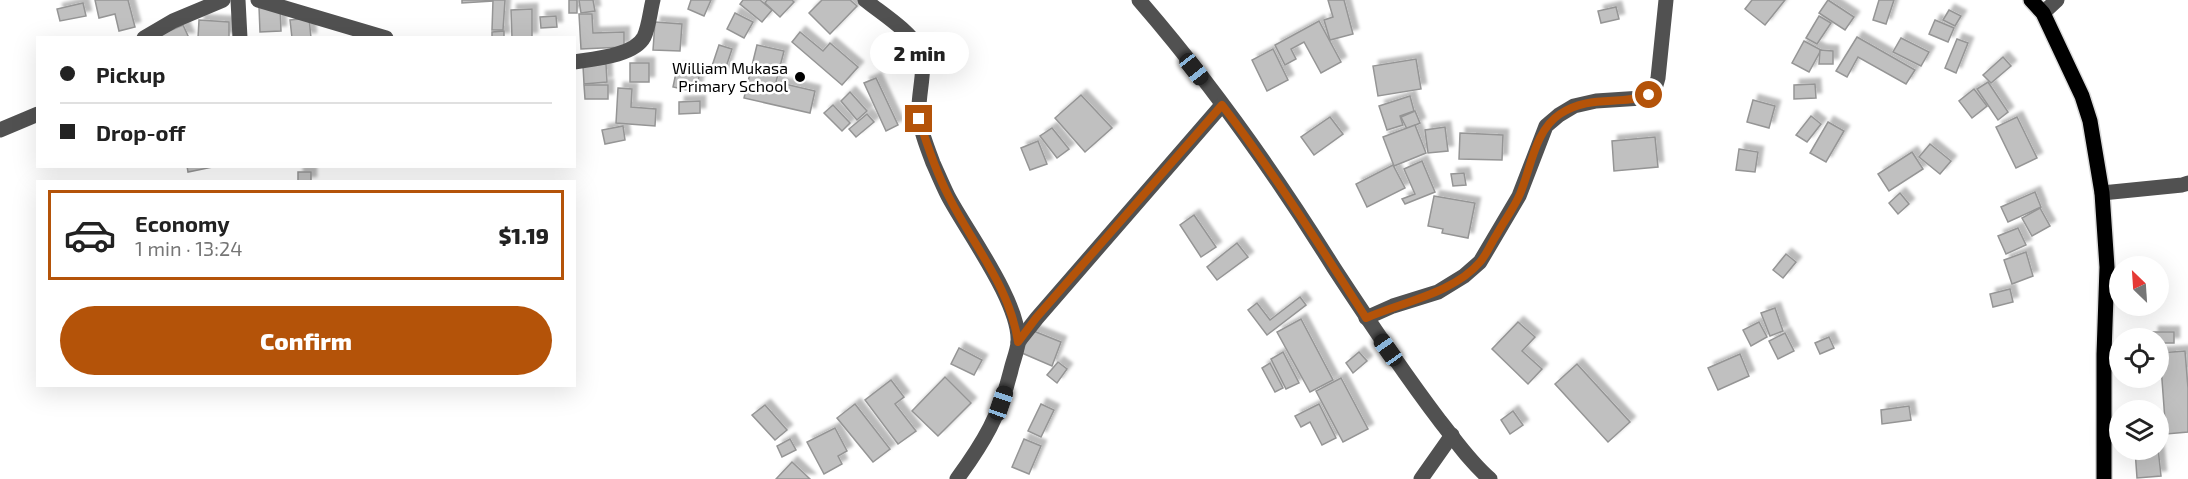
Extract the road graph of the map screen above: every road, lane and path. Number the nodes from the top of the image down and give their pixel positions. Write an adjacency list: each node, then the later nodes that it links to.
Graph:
1 (223, 0): 11 (street)
2 (238, 0): 12 (street)
3 (258, 0): 13 (street)
4 (653, 0): 14 (street)
5 (865, 0): 21 (street)
6 (1139, 0): 15 (street)
7 (1666, 0): 20 (street)
8 (2031, 0): 10 (main road)
9 (2057, 0): 10 (street)
10 (2043, 13): 19 (main road)
11 (147, 36)
12 (240, 36)
13 (379, 36)
14 (576, 62)
15 (1222, 105): 20 (street); 21 (street)
16 (36, 115): 17 (street)
17 (0, 130)
18 (2188, 183): 19 (street)
19 (2102, 193): 27 (main road)
20 (1366, 318): 22 (street)
21 (1018, 342): 24 (street)
22 (1452, 435): 23 (street); 25 (street)
23 (1477, 472): 26 (street)
24 (957, 479)
25 (1421, 479)
26 (1490, 479)
27 (2104, 479)

